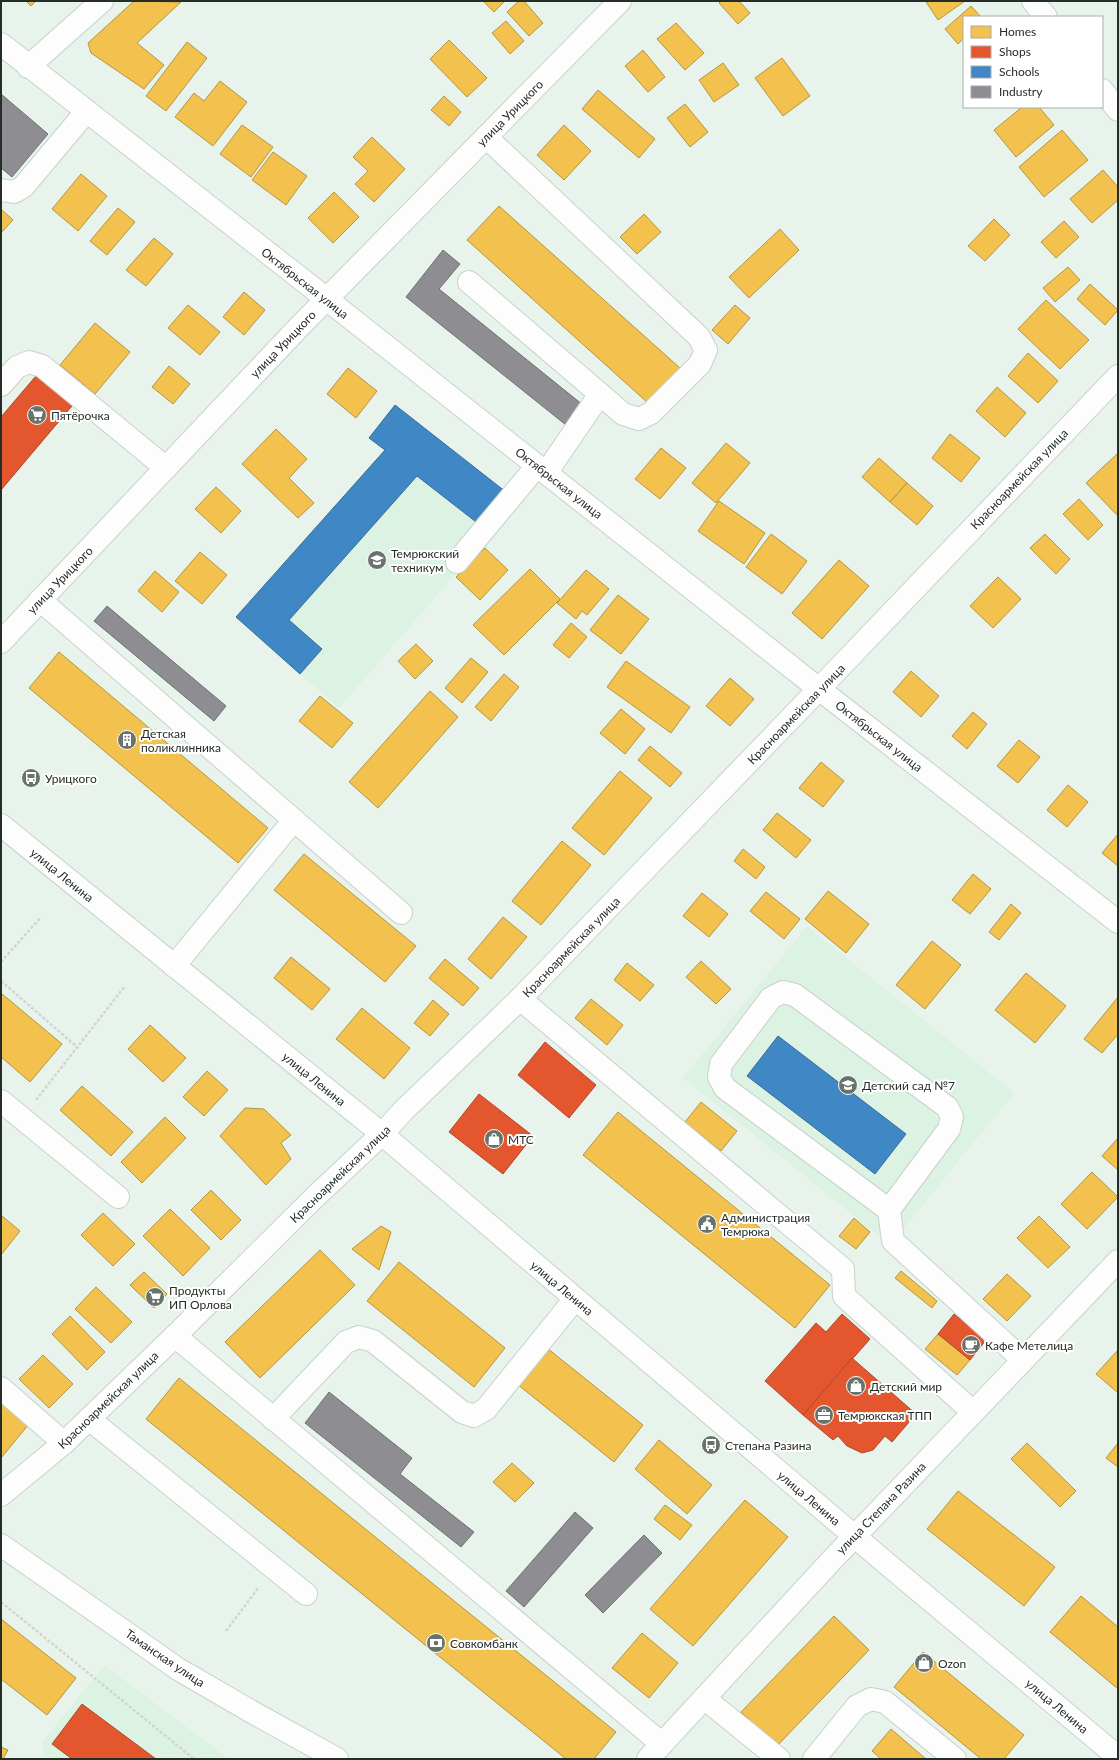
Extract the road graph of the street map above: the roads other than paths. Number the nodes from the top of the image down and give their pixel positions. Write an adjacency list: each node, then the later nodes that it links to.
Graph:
1 (102, 1): 6 (street)
2 (620, 1): 10 (street, улица Урицкого)
3 (1033, 1): 4 (street)
4 (1045, 16)
5 (1, 44): 6 (street, Октябрьская улица)
6 (28, 67): 9 (street, Октябрьская улица)
7 (1103, 91): 8 (street)
8 (1118, 110)
9 (86, 112): 11 (street); 13 (street, Октябрьская улица)
10 (486, 138): 13 (street, улица Урицкого); 16 (street)
11 (1, 190)
12 (468, 282): 16 (street)
13 (326, 299): 17 (street, улица Урицкого); 18 (street, Октябрьская улица)
14 (1118, 376): 22 (street, Красноармейская улица)
15 (1, 385): 17 (street)
16 (600, 394): 18 (street)
17 (166, 468): 20 (street, улица Урицкого)
18 (541, 469): 19 (street); 22 (street, Октябрьская улица)
19 (456, 562)
20 (40, 600): 21 (street, улица Урицкого); 23 (street)
21 (1, 642)
22 (819, 689): 26 (street, Октябрьская улица); 28 (street, Красноармейская улица)
23 (294, 820): 25 (street); 27 (street)
24 (1, 825): 27 (street, улица Ленина)
25 (401, 913)
26 (1118, 922)
27 (174, 966): 30 (street, улица Ленина)
28 (520, 999): 30 (street, Красноармейская улица); 38 (street)
29 (1, 1101): 31 (street)
30 (382, 1134): 34 (street, улица Ленина); 35 (street, Красноармейская улица)
31 (118, 1197)
32 (889, 1210): 32 (street); 36 (street)
33 (1118, 1261): 36 (street, улица Степана Разина)
34 (576, 1299): 39 (street); 43 (street, улица Ленина)
35 (175, 1336): 39 (street); 40 (street, Красноармейская улица)
36 (1023, 1360): 38 (street, улица Степана Разина)
37 (1, 1388): 41 (street)
38 (973, 1412): 43 (street, улица Степана Разина)
39 (273, 1418): 47 (street)
40 (89, 1419): 41 (street, Красноармейская улица); 45 (street)
41 (64, 1443): 42 (street, Красноармейская улица)
42 (1, 1495)
43 (855, 1536): 46 (street, улица Степана Разина); 48 (street, улица Ленина)
44 (1, 1545): 49 (street, Таманская улица)
45 (306, 1594)
46 (704, 1698): 47 (street, улица Степана Разина); 50 (street)
47 (655, 1752)
48 (1118, 1756)
49 (338, 1759)
50 (779, 1759)
51 (814, 1759): 52 (street)
52 (956, 1759)

